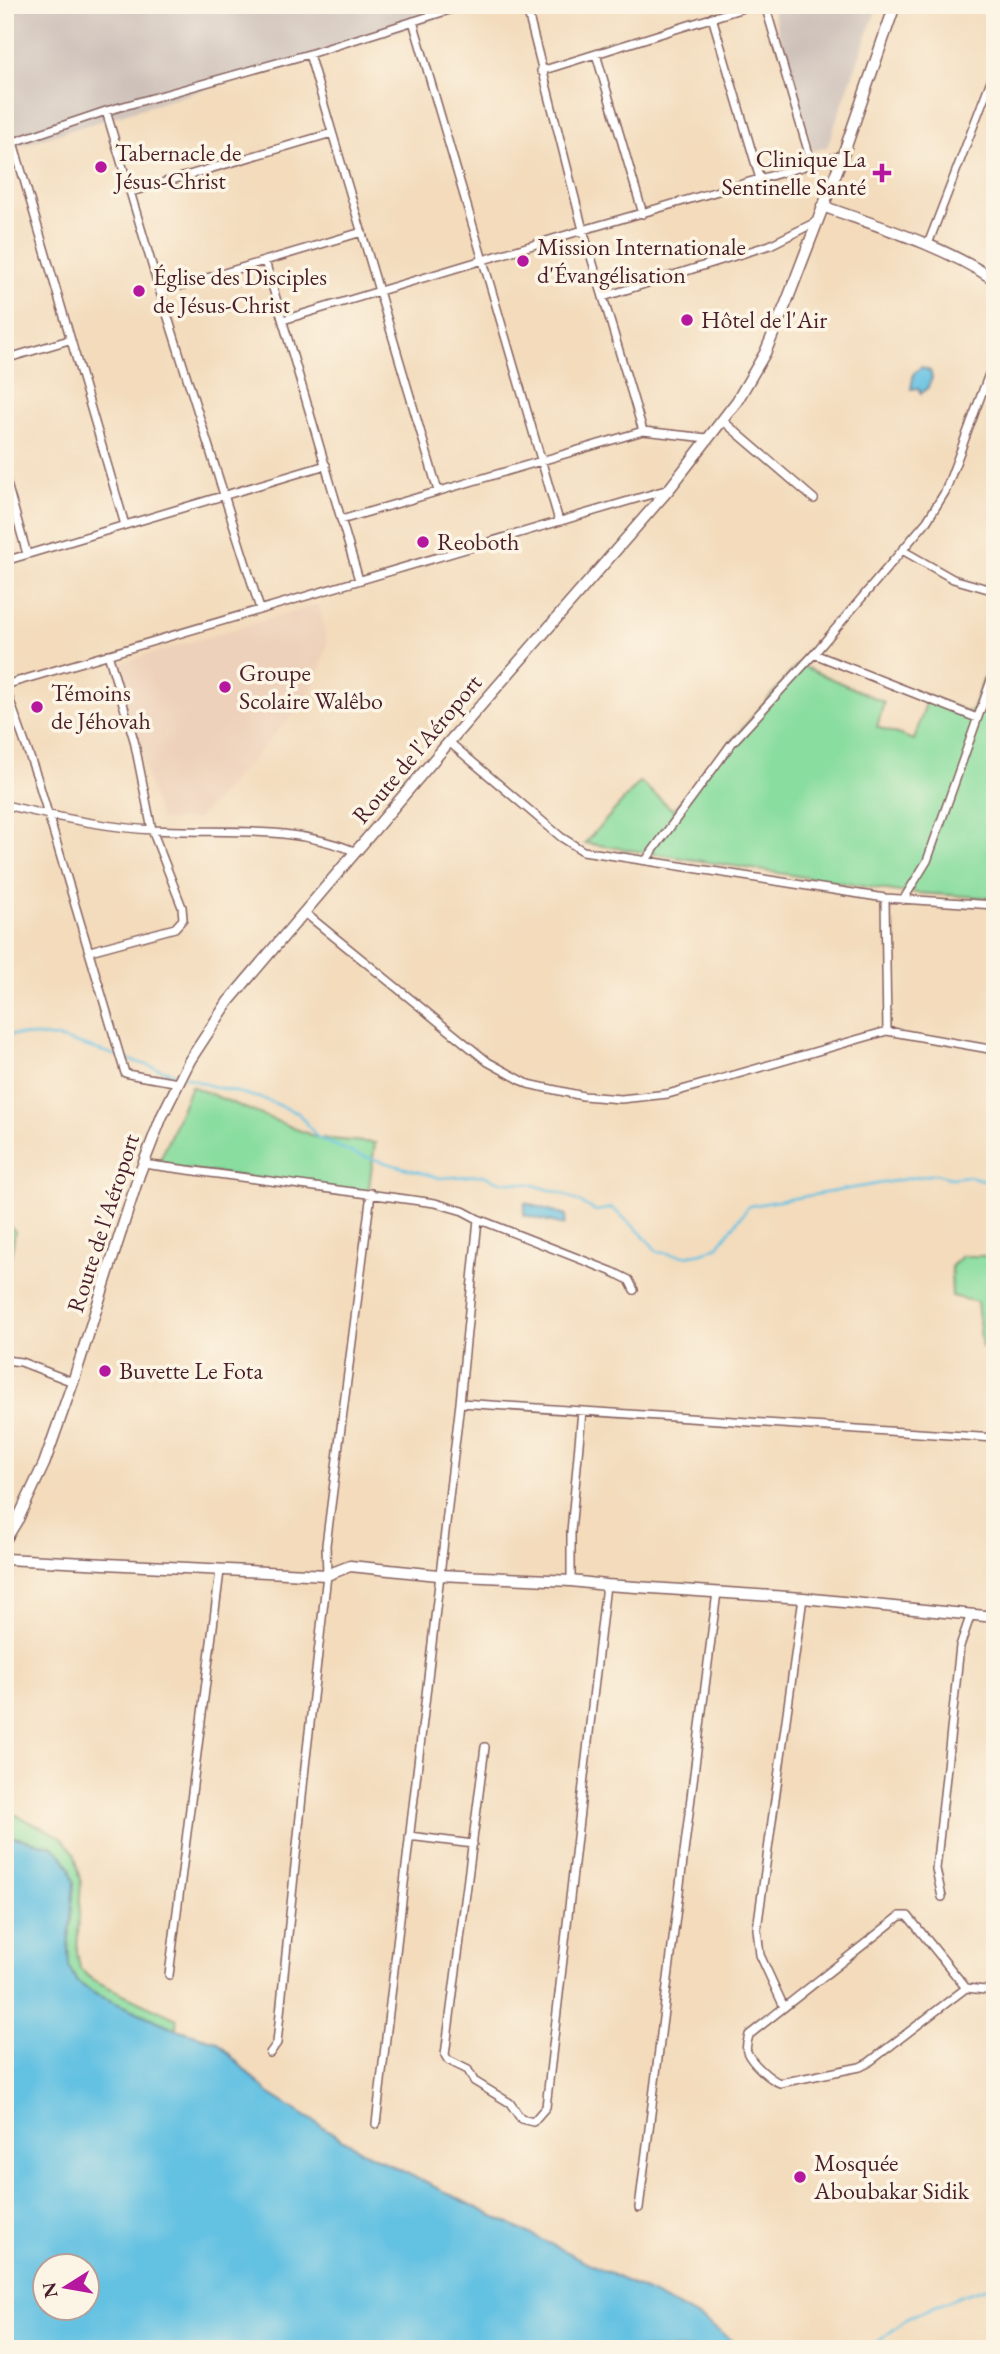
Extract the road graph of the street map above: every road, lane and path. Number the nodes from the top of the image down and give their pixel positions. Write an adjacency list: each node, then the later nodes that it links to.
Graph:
1 (465, 5): 7 (street)
2 (526, 5): 11 (street)
3 (753, 5): 6 (street)
4 (765, 5): 16 (street)
5 (895, 5): 15 (main road, Route de l'Aéroport)
6 (712, 17): 9 (street); 17 (street)
7 (413, 21): 8 (street); 26 (street)
8 (309, 54): 12 (street); 13 (street)
9 (596, 54): 11 (street); 20 (street)
10 (995, 70): 24 (street)
11 (541, 71): 22 (street)
12 (107, 111): 14 (street); 18 (street)
13 (332, 133): 18 (street); 23 (street)
14 (9, 144): 32 (street)
15 (843, 155): 16 (street); 19 (main road, Route de l'Aéroport)
16 (812, 164): 17 (street)
17 (760, 180): 20 (street)
18 (131, 192): 28 (street)
19 (822, 206): 21 (main road, Route de l'Aéroport); 24 (main road)
20 (643, 214): 22 (street)
21 (816, 222): 30 (street); 35 (main road, Route de l'Aéroport)
22 (583, 230): 26 (street); 30 (street)
23 (362, 232): 25 (street); 29 (street)
24 (928, 244): 27 (main road)
25 (265, 261): 28 (street); 31 (street)
26 (482, 261): 29 (street); 38 (street)
27 (995, 280)
28 (160, 292): 43 (street)
29 (379, 292): 31 (street); 42 (street)
30 (603, 296): 36 (street)
31 (282, 320): 39 (street)
32 (69, 340): 34 (street); 47 (street)
33 (995, 358): 48 (street)
34 (5, 359)
35 (722, 420): 37 (main road, Route de l'Aéroport); 44 (street)
36 (643, 431): 37 (street); 38 (street)
37 (707, 438): 41 (main road, Route de l'Aéroport)
38 (541, 461): 42 (street); 46 (street)
39 (326, 465): 43 (street); 45 (street)
40 (5, 477): 49 (street)
41 (670, 488): 46 (street); 59 (main road, Route de l'Aéroport)
42 (438, 491): 45 (street)
43 (225, 495): 47 (street); 53 (street)
44 (814, 499)
45 (341, 520): 51 (street)
46 (559, 521): 51 (street)
47 (125, 525): 49 (street)
48 (902, 550): 52 (street); 55 (street)
49 (27, 554): 50 (street)
50 (5, 561)
51 (359, 580): 53 (street)
52 (995, 591)
53 (260, 610): 54 (street)
54 (108, 654): 57 (street); 62 (street)
55 (814, 654): 58 (street); 64 (street)
56 (995, 669): 58 (street)
57 (5, 686): 61 (street)
58 (977, 718): 66 (street)
59 (449, 742): 63 (main road, Route de l'Aéroport); 64 (street)
60 (5, 805): 61 (street)
61 (48, 815): 62 (street); 69 (street)
62 (152, 830): 63 (street); 69 (street)
63 (357, 852): 68 (main road, Route de l'Aéroport)
64 (646, 860): 65 (street)
65 (885, 898): 66 (street); 70 (street)
66 (903, 900): 67 (street)
67 (995, 905)
68 (305, 913): 70 (street); 72 (main road, Route de l'Aéroport)
69 (90, 951): 72 (street)
70 (887, 1031): 71 (street)
71 (995, 1049)
72 (178, 1083): 73 (main road, Route de l'Aéroport)
73 (144, 1164): 74 (street); 78 (main road, Route de l'Aéroport)
74 (371, 1193): 75 (street); 85 (street)
75 (478, 1219): 76 (street); 79 (street)
76 (634, 1290)
77 (5, 1360): 78 (street)
78 (73, 1382): 82 (main road, Route de l'Aéroport)
79 (460, 1403): 80 (street); 86 (street)
80 (582, 1411): 81 (street); 87 (street)
81 (995, 1438)
82 (5, 1540)
83 (5, 1559): 84 (main road)
84 (220, 1570): 85 (main road); 97 (street)
85 (327, 1575): 86 (main road); 101 (street)
86 (438, 1575): 87 (main road); 94 (street)
87 (571, 1581): 88 (main road)
88 (606, 1586): 89 (main road); 95 (street)
89 (717, 1592): 90 (main road); 103 (street)
90 (803, 1598): 91 (main road); 100 (street)
91 (971, 1614): 92 (main road); 96 (street)
92 (995, 1617)
93 (485, 1747): 95 (street)
94 (409, 1836): 95 (street); 102 (street)
95 (473, 1844)
96 (942, 1898)
97 (169, 1975)
98 (966, 1988): 99 (street); 100 (street); 100 (street)
99 (995, 1991)
100 (784, 2007)
101 (270, 2053)
102 (376, 2124)
103 (639, 2208)

